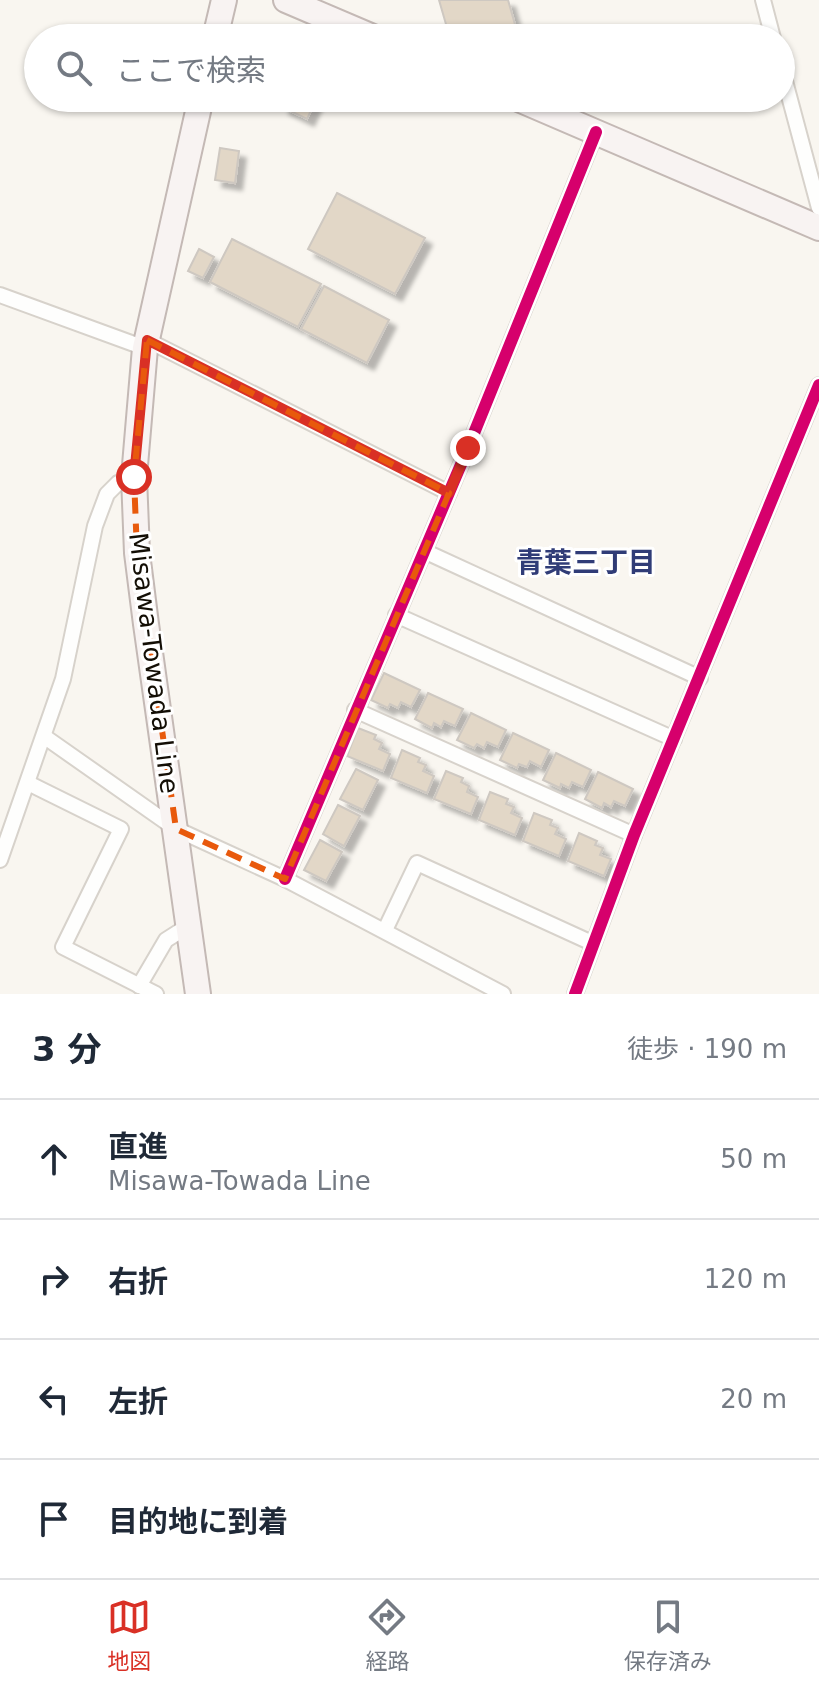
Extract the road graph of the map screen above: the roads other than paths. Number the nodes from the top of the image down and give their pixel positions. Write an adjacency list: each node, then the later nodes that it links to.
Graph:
1 (224, 0): 4 (main road)
2 (286, 0): 5 (main road)
3 (763, 0): 6 (street)
4 (218, 24)
5 (342, 24)
6 (769, 24)
7 (198, 112): 14 (main road, Misawa-Towada Line)
8 (549, 112): 10 (main road)
9 (793, 112): 11 (street)
10 (596, 132): 12 (main road); 19 (street)
11 (819, 208)
12 (819, 228)
13 (0, 295): 14 (street)
14 (146, 344): 18 (main road, Misawa-Towada Line); 19 (street)
15 (819, 385): 16 (street)
16 (804, 422): 17 (street); 22 (street)
17 (819, 429)
18 (134, 477): 24 (street); 27 (main road, Misawa-Towada Line)
19 (449, 493): 20 (street)
20 (424, 551): 21 (street); 22 (street)
21 (396, 615): 23 (street); 25 (street)
22 (700, 678): 25 (street)
23 (355, 710): 28 (street); 30 (street)
24 (45, 737): 26 (street); 27 (street)
25 (674, 739): 28 (street)
26 (28, 783): 29 (street); 34 (street)
27 (176, 829): 30 (street); 31 (main road, Misawa-Towada Line)
28 (634, 835): 33 (street)
29 (0, 860)
30 (285, 879): 32 (street)
31 (188, 926): 34 (street); 36 (main road, Misawa-Towada Line)
32 (385, 930): 33 (street); 37 (street)
33 (592, 943): 38 (street)
34 (139, 986): 35 (street)
35 (156, 994)
36 (198, 994)
37 (503, 994)
38 (575, 994)

